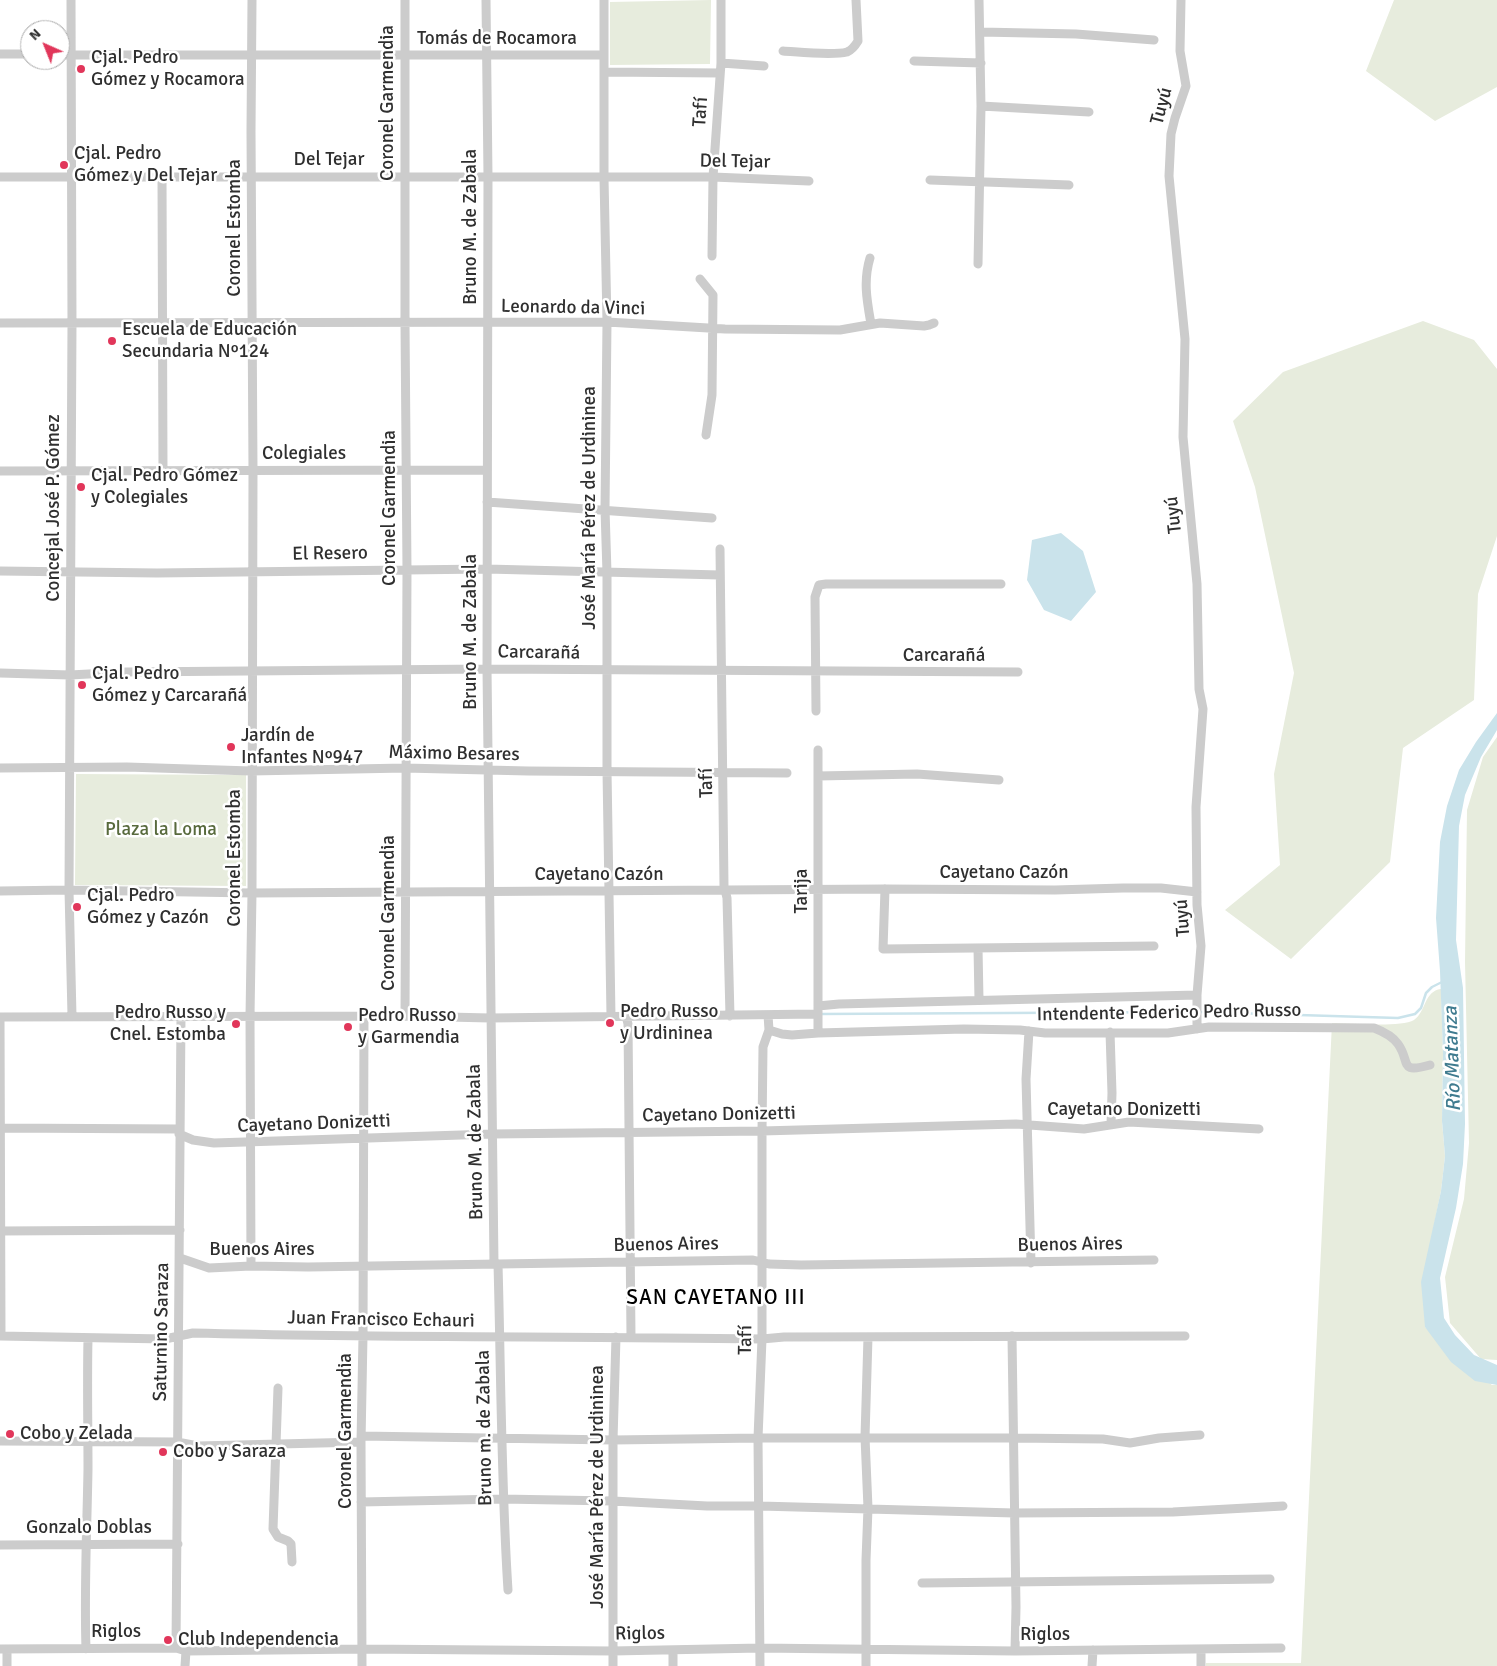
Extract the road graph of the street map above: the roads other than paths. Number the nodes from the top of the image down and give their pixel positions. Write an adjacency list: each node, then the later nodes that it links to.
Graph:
1 (72, 0): 15 (street, Concejal José P. Gómez)
2 (252, 0): 17 (street, Coronel Estomba)
3 (405, 0): 18 (street, Coronel Garmendia)
4 (486, 0): 19 (street, Bruno M. de Zabala)
5 (604, 0): 16 (street, José María Pérez de Urdininea)
6 (721, 0): 21 (street, Tafí)
7 (856, 0): 12 (street)
8 (979, 0): 10 (street)
9 (1181, 0): 102 (street, Tuyú)
10 (981, 32): 11 (street); 22 (street)
11 (1154, 40)
12 (783, 51)
13 (0, 54): 14 (street)
14 (20, 54)
15 (72, 55): 17 (street, Tomás de Rocamora); 34 (street, Concejal José P. Gómez)
16 (604, 55): 19 (street, Tomás de Rocamora); 24 (street, José María Pérez de Urdininea)
17 (252, 56): 18 (street, Tomás de Rocamora); 29 (street, Coronel Estomba)
18 (404, 56): 19 (street, Tomás de Rocamora); 30 (street, Coronel Garmendia)
19 (486, 56): 31 (street, Bruno M. de Zabala)
20 (914, 61): 22 (street)
21 (722, 64): 23 (street); 25 (street, Tafí)
22 (981, 64): 26 (street)
23 (764, 66)
24 (604, 72): 25 (street); 35 (street, José María Pérez de Urdininea)
25 (720, 74): 33 (street, Tafí)
26 (981, 106): 27 (street); 38 (street)
27 (1089, 112)
28 (162, 176): 29 (street, Del Tejar); 34 (street, Del Tejar); 50 (street)
29 (252, 176): 30 (street, Del Tejar); 44 (street, Coronel Estomba)
30 (404, 176): 31 (street, Del Tejar); 47 (street, Coronel Garmendia)
31 (488, 176): 35 (street, Del Tejar); 51 (street, Bruno M. de Zabala)
32 (0, 177): 34 (street, Del Tejar)
33 (713, 177): 35 (street, Del Tejar); 36 (street, Del Tejar); 40 (street, Tafí)
34 (72, 178): 46 (street, Concejal José P. Gómez)
35 (604, 178): 45 (street, José María Pérez de Urdininea)
36 (809, 180)
37 (930, 180): 38 (street)
38 (980, 182): 39 (street); 42 (street)
39 (1069, 185)
40 (712, 256)
41 (870, 258): 52 (street)
42 (978, 264)
43 (700, 279): 53 (street)
44 (252, 322): 47 (street, Leonardo da Vinci); 50 (street, Leonardo da Vinci); 57 (street, Coronel Estomba)
45 (607, 322): 51 (street, Leonardo da Vinci); 53 (street, Leonardo da Vinci); 62 (street, José María Pérez de Urdininea)
46 (72, 323): 49 (street, Leonardo da Vinci); 50 (street, Leonardo da Vinci); 55 (street, Concejal José P. Gómez)
47 (404, 323): 51 (street, Leonardo da Vinci); 60 (street, Coronel Garmendia)
48 (934, 323): 52 (street, Leonardo da Vinci)
49 (0, 324)
50 (162, 324): 56 (street)
51 (487, 324): 58 (street, Bruno M. de Zabala)
52 (871, 324): 53 (street, Leonardo da Vinci)
53 (712, 328): 54 (street)
54 (706, 436)
55 (71, 470): 56 (street, Colegiales); 59 (street, Colegiales); 68 (street, Concejal José P. Gómez)
56 (163, 470): 57 (street, Colegiales)
57 (253, 470): 60 (street, Colegiales); 69 (street, Coronel Estomba)
58 (487, 470): 60 (street, Colegiales); 61 (street, Bruno M. de Zabala)
59 (0, 471)
60 (407, 471): 66 (street, Coronel Garmendia)
61 (487, 502): 62 (street); 65 (street, Bruno M. de Zabala)
62 (605, 509): 63 (street); 70 (street, José María Pérez de Urdininea)
63 (712, 518)
64 (720, 549): 71 (street, Tafí)
65 (487, 569): 66 (street, El Resero); 70 (street, El Resero); 73 (street, Bruno M. de Zabala)
66 (407, 570): 69 (street, El Resero); 74 (street, Coronel Garmendia)
67 (0, 571): 68 (street, El Resero)
68 (70, 571): 69 (street, El Resero); 81 (street, Concejal José P. Gómez)
69 (252, 571): 76 (street, Coronel Estomba)
70 (607, 573): 71 (street, El Resero); 75 (street, José María Pérez de Urdininea)
71 (720, 575): 77 (street, Tafí)
72 (1001, 584): 78 (street)
73 (487, 668): 74 (street, Carcarañá); 75 (street, Carcarañá); 87 (street, Bruno M. de Zabala)
74 (406, 670): 76 (street, Carcarañá); 86 (street, Coronel Garmendia)
75 (607, 670): 77 (street, Carcarañá); 89 (street, José María Pérez de Urdininea)
76 (252, 671): 81 (street, Carcarañá); 88 (street, Coronel Estomba)
77 (722, 671): 78 (street, Carcarañá); 91 (street, Tafí)
78 (816, 671): 79 (street, Carcarañá); 82 (street)
79 (1018, 672)
80 (0, 673): 81 (street, Carcarañá)
81 (70, 675): 84 (street, Concejal José P. Gómez)
82 (816, 711)
83 (818, 750): 92 (street, Tarija)
84 (70, 767): 85 (street, Máximo Besares); 88 (street, Máximo Besares); 95 (street, Concejal José P. Gómez)
85 (0, 768)
86 (405, 768): 87 (street, Máximo Besares); 88 (street, Máximo Besares); 99 (street, Coronel Garmendia)
87 (488, 770): 89 (street, Máximo Besares); 100 (street, Bruno M. de Zabala)
88 (252, 771): 103 (street, Coronel Estomba)
89 (607, 771): 91 (street, Máximo Besares); 101 (street, José María Pérez de Urdininea)
90 (787, 773): 91 (street, Máximo Besares)
91 (723, 774): 98 (street, Tafí)
92 (818, 776): 93 (street); 96 (street, Tarija)
93 (999, 780)
94 (885, 889): 96 (street, Cayetano Cazón); 102 (street, Cayetano Cazón); 105 (street)
95 (69, 890): 97 (street, Cayetano Cazón); 103 (street, Cayetano Cazón); 110 (street, Concejal José P. Gómez)
96 (818, 890): 98 (street, Cayetano Cazón); 108 (street, Tarija)
97 (0, 891)
98 (725, 891): 101 (street, Cayetano Cazón); 117 (street, Tafí)
99 (404, 892): 100 (street, Cayetano Cazón); 103 (street, Cayetano Cazón); 114 (street, Coronel Garmendia)
100 (488, 892): 101 (street, Cayetano Cazón); 119 (street, Bruno M. de Zabala)
101 (609, 892): 115 (street, José María Pérez de Urdininea)
102 (1197, 892): 106 (street, Tuyú)
103 (252, 893): 112 (street, Coronel Estomba)
104 (1154, 946): 105 (street)
105 (978, 948): 107 (street)
106 (1197, 995): 107 (street); 120 (street, Tuyú)
107 (979, 1000): 108 (street)
108 (818, 1010): 109 (street); 124 (street, Tarija)
109 (768, 1015): 117 (street); 121 (street, Tafí)
110 (72, 1016): 111 (street); 118 (street)
111 (181, 1016): 112 (street); 131 (street, Saturnino Saraza)
112 (250, 1016): 113 (street); 135 (street, Coronel Estomba)
113 (364, 1016): 114 (street); 134 (street, Coronel Garmendia)
114 (405, 1016): 119 (street)
115 (611, 1016): 116 (street); 119 (street)
116 (626, 1016): 117 (street); 132 (street)
117 (730, 1016)
118 (0, 1017): 128 (street)
119 (490, 1018): 133 (street, Bruno M. de Zabala)
120 (1196, 1029): 123 (street, Intendente Federico Pedro Russo); 125 (street, Intendente Federico Pedro Russo)
121 (769, 1030): 124 (street, Intendente Federico Pedro Russo); 130 (street, Tafí)
122 (1029, 1031): 123 (street, Intendente Federico Pedro Russo); 124 (street, Intendente Federico Pedro Russo); 127 (street)
123 (1110, 1032): 126 (street)
124 (818, 1033)
125 (1430, 1065)
126 (1111, 1124): 127 (street, Cayetano Donizetti); 129 (street, Cayetano Donizetti)
127 (1028, 1125): 130 (street, Cayetano Donizetti); 142 (street)
128 (0, 1128): 131 (street, Cayetano Donizetti); 137 (street)
129 (1259, 1129)
130 (762, 1131): 132 (street, Cayetano Donizetti); 141 (street, Tafí)
131 (179, 1132): 135 (street, Cayetano Donizetti); 136 (street, Saturnino Saraza)
132 (630, 1133): 133 (street, Cayetano Donizetti); 140 (street)
133 (492, 1134): 134 (street, Cayetano Donizetti); 143 (street, Bruno M. de Zabala)
134 (363, 1139): 135 (street, Cayetano Donizetti); 144 (street, Coronel Garmendia)
135 (250, 1142): 145 (street, Coronel Estomba)
136 (180, 1230): 137 (street); 138 (street, Saturnino Saraza)
137 (1, 1231): 146 (street)
138 (180, 1258): 145 (street, Buenos Aires); 150 (street, Saturnino Saraza)
139 (1154, 1260): 142 (street, Buenos Aires)
140 (631, 1262): 141 (street, Buenos Aires); 143 (street, Buenos Aires); 152 (street)
141 (763, 1263): 142 (street, Buenos Aires); 156 (street, Tafí)
142 (1031, 1263)
143 (496, 1264): 144 (street, Buenos Aires); 154 (street, Bruno m. de Zabala)
144 (363, 1265): 145 (street, Buenos Aires); 147 (street, Coronel Garmendia)
145 (251, 1266)
146 (1, 1336): 155 (street, Juan Francisco Echauri)
147 (363, 1336): 150 (street, Juan Francisco Echauri); 154 (street, Juan Francisco Echauri); 163 (street, Coronel Garmendia)
148 (1012, 1336): 149 (street, Juan Francisco Echauri); 153 (street, Juan Francisco Echauri); 162 (street)
149 (1185, 1336)
150 (177, 1337): 155 (street, Juan Francisco Echauri); 167 (street, Saturnino Saraza)
151 (616, 1337): 152 (street, Juan Francisco Echauri); 154 (street, Juan Francisco Echauri); 164 (street, José María Pérez de Urdininea)
152 (631, 1337): 156 (street, Juan Francisco Echauri)
153 (868, 1337): 156 (street, Juan Francisco Echauri); 161 (street)
154 (500, 1338): 159 (street, Bruno m. de Zabala)
155 (88, 1339): 166 (street)
156 (762, 1339): 160 (street, Tafí)
157 (278, 1388): 168 (street)
158 (1200, 1435): 162 (street)
159 (503, 1437): 163 (street); 164 (street); 169 (street, Bruno m. de Zabala)
160 (758, 1438): 161 (street); 164 (street); 172 (street, Tafí)
161 (865, 1438): 162 (street); 174 (street)
162 (1014, 1438): 175 (street)
163 (361, 1439): 168 (street); 171 (street, Coronel Garmendia)
164 (613, 1440): 170 (street, José María Pérez de Urdininea)
165 (0, 1441): 166 (street)
166 (88, 1441): 167 (street); 178 (street)
167 (177, 1442): 168 (street); 177 (street, Saturnino Saraza)
168 (275, 1444): 179 (street)
169 (502, 1499): 170 (street); 171 (street); 183 (street, Bruno m. de Zabala)
170 (613, 1501): 172 (street); 195 (street, José María Pérez de Urdininea)
171 (361, 1502): 189 (street, Coronel Garmendia)
172 (760, 1506): 174 (street); 185 (street, Tafí)
173 (1283, 1506): 175 (street)
174 (868, 1508): 175 (street); 192 (street)
175 (1014, 1513): 181 (street)
176 (0, 1544): 178 (street, Gonzalo Doblas)
177 (178, 1544): 178 (street, Gonzalo Doblas); 184 (street, Saturnino Saraza)
178 (87, 1545): 188 (street)
179 (292, 1562)
180 (1270, 1579): 181 (street)
181 (1015, 1582): 182 (street); 196 (street)
182 (922, 1583)
183 (508, 1590)
184 (176, 1648): 188 (street, Riglos); 194 (street, Riglos)
185 (760, 1648): 191 (street, Riglos); 192 (street, Riglos); 202 (street, Tafí)
186 (1281, 1648): 190 (street, Riglos)
187 (4, 1649): 188 (street, Riglos); 197 (street)
188 (86, 1649)
189 (362, 1649): 194 (street, Riglos); 195 (street, Riglos); 199 (street, Coronel Garmendia)
190 (1201, 1649): 193 (street, Riglos); 205 (street)
191 (673, 1650): 195 (street, Riglos); 201 (street)
192 (866, 1650): 196 (street, Riglos); 203 (street)
193 (1093, 1650): 196 (street, Riglos); 204 (street)
194 (186, 1651): 198 (street)
195 (613, 1651): 200 (street, José María Pérez de Urdininea)
196 (1015, 1651)
197 (7, 1666)
198 (185, 1666)
199 (362, 1666)
200 (613, 1666)
201 (673, 1666)
202 (760, 1666)
203 (866, 1666)
204 (1092, 1666)
205 (1201, 1666)

